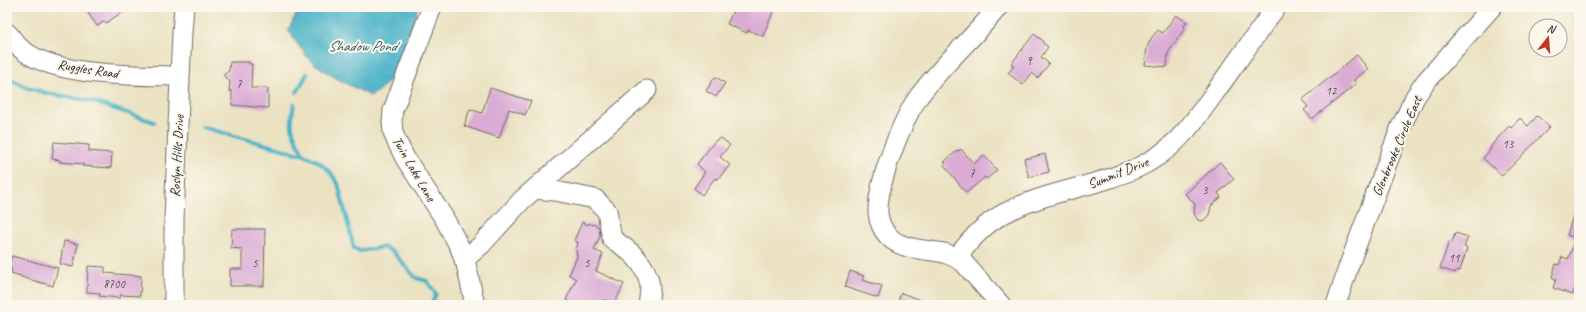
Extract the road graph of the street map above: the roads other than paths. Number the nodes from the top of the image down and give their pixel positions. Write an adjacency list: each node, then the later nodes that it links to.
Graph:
1 (184, 7): 7 (street, Roslyn Hills Drive)
2 (432, 7): 11 (street, Twin Lake Lane)
3 (1276, 7): 10 (street, Summit Drive)
4 (1492, 7): 16 (street, Glenbrooke Circle East)
5 (995, 9): 10 (street)
6 (7, 33): 7 (street, Ruggles Road)
7 (180, 76): 12 (street, Roslyn Hills Drive)
8 (647, 90): 9 (street)
9 (534, 189): 11 (street); 14 (street)
10 (956, 258): 15 (street)
11 (464, 260): 13 (street, Twin Lake Lane)
12 (174, 305)
13 (474, 305)
14 (648, 305)
15 (1001, 305)
16 (1336, 305)

